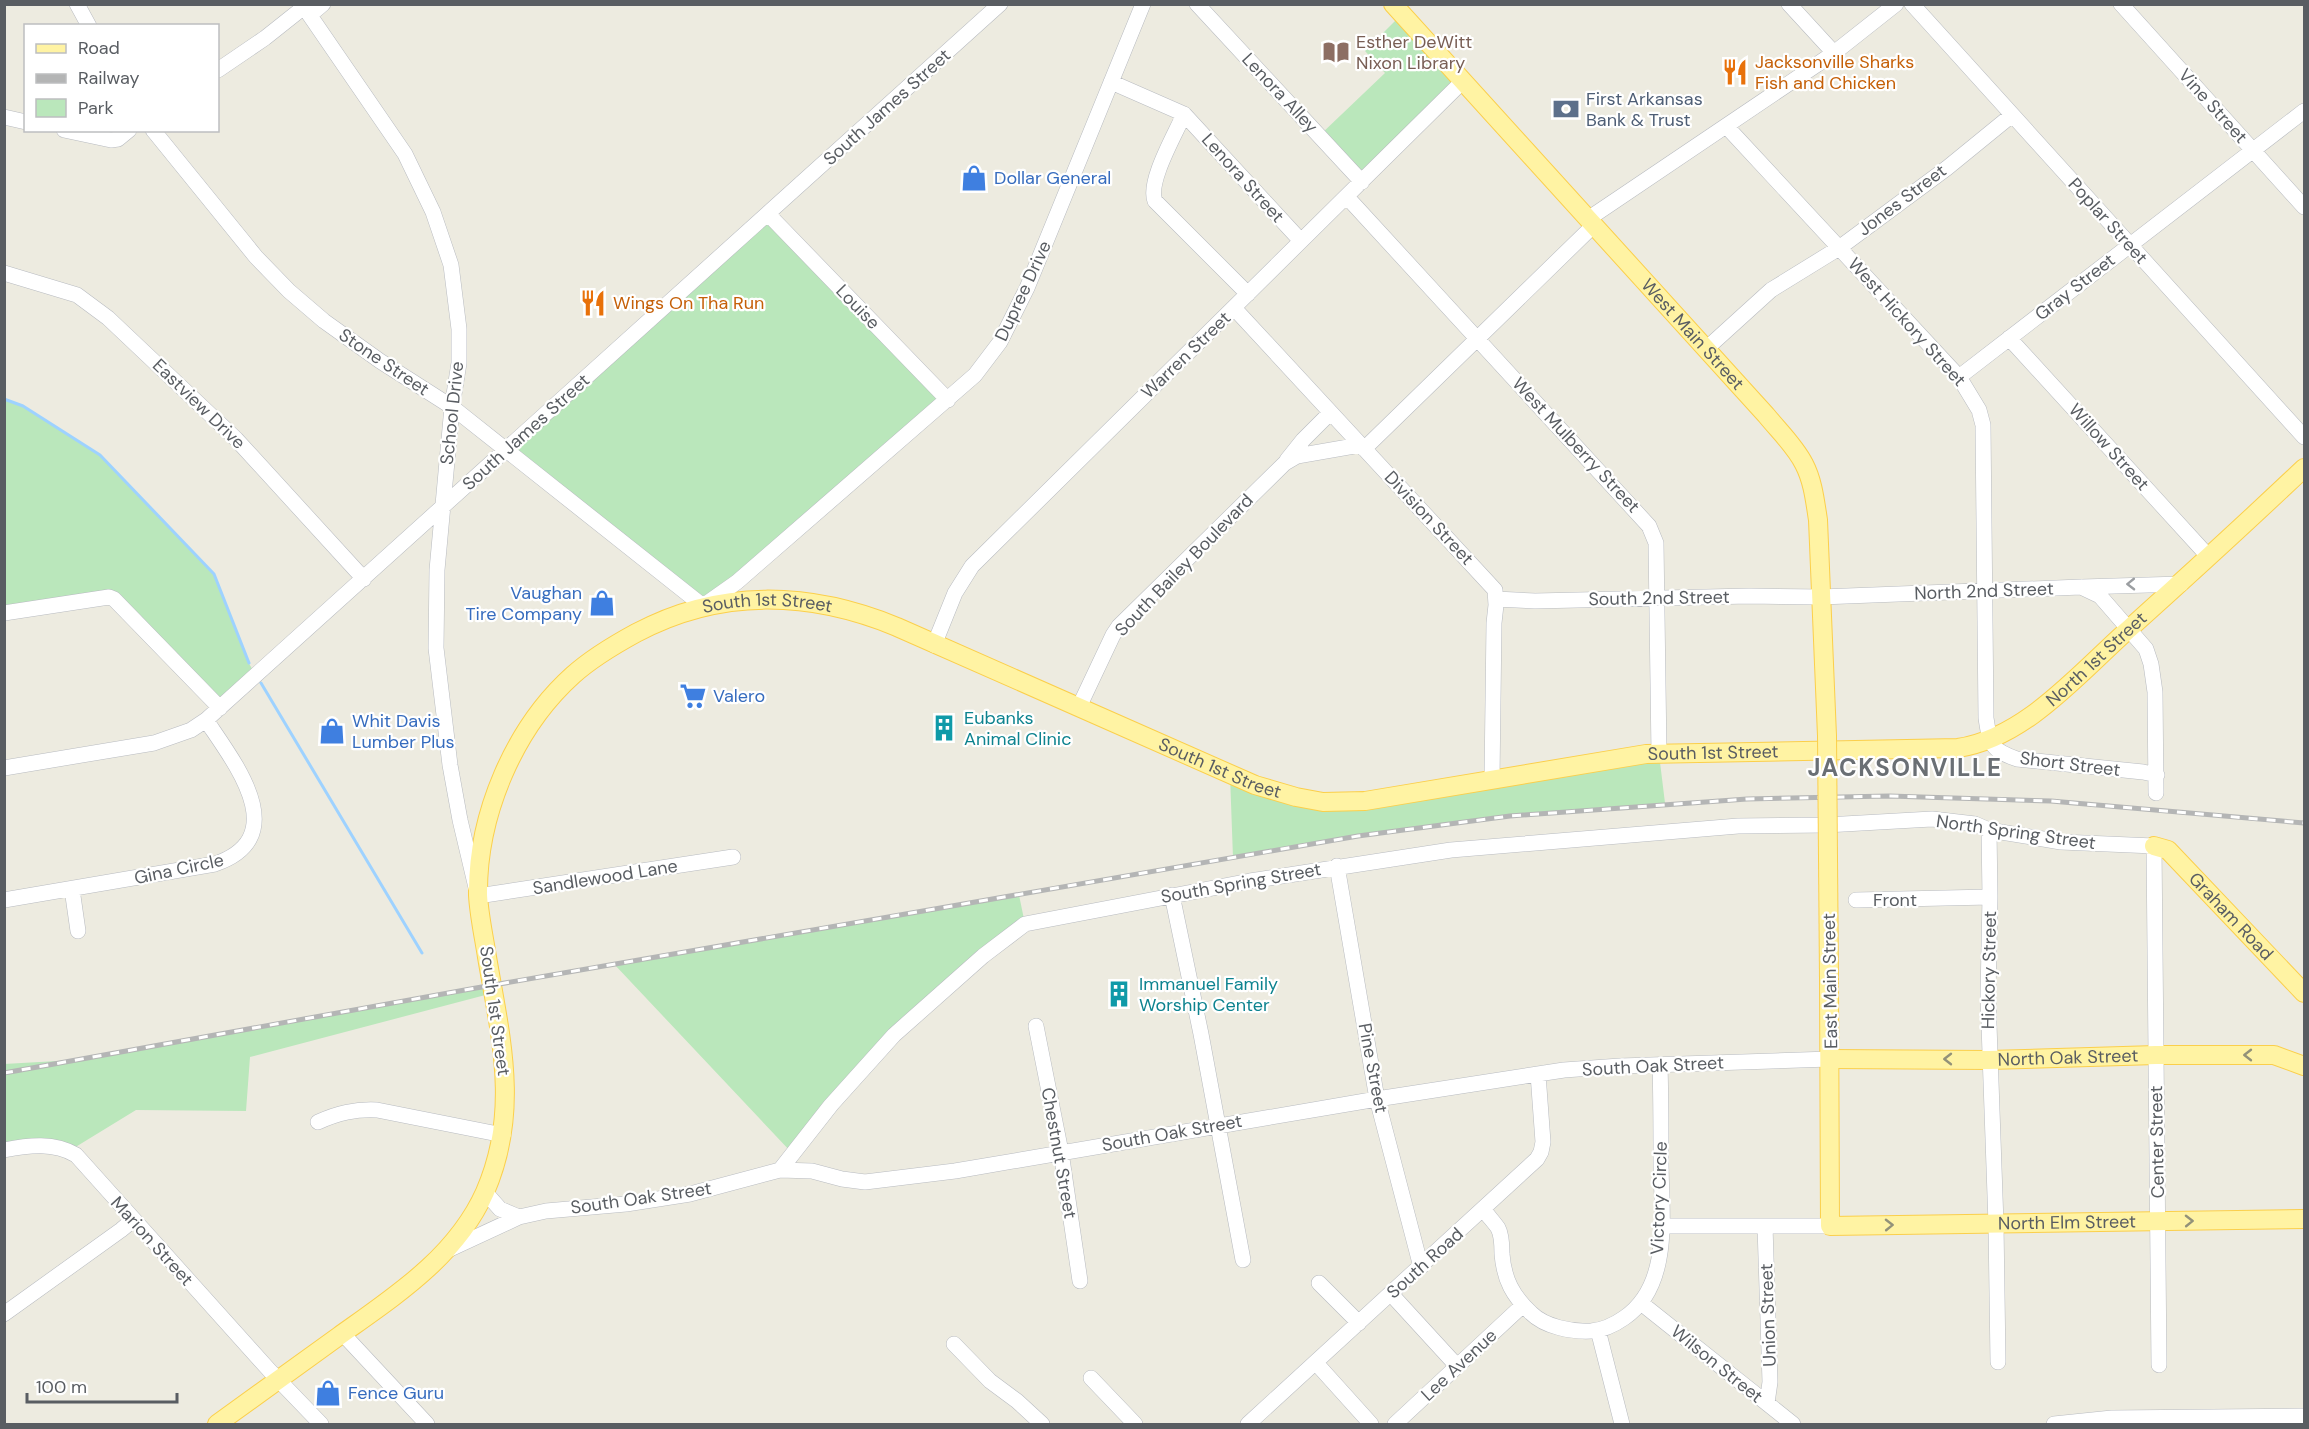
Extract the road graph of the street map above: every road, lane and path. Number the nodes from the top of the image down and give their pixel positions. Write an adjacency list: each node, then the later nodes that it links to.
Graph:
1 (77, 4): 12 (street)
2 (323, 4): 11 (street)
3 (1000, 4): 30 (street, South James Street)
4 (1143, 4): 15 (street, Dupree Drive)
5 (1197, 4): 27 (street, Lenora Alley)
6 (1393, 4): 16 (main road, West Main Street)
7 (1789, 4): 13 (street)
8 (1896, 4): 13 (street)
9 (1912, 4): 19 (street, Poplar Street)
10 (2121, 4): 26 (street, Vine Street)
11 (305, 9): 14 (street); 43 (street, School Drive)
12 (88, 24)
13 (1834, 53): 22 (street)
14 (219, 69)
15 (1111, 82): 18 (street, Lenora Street); 42 (street, Dupree Drive)
16 (1462, 82): 27 (street, Warren Street); 31 (main road, West Main Street)
17 (2304, 111): 26 (street, Gray Street)
18 (1184, 114): 32 (street, Lenora Street); 36 (street, Lenora Street)
19 (2012, 115): 33 (street, Poplar Street); 34 (street, Jones Street)
20 (4, 117): 21 (street)
21 (24, 122)
22 (1727, 127): 31 (street); 34 (street, West Hickory Street)
23 (73, 132): 24 (street)
24 (127, 132)
25 (155, 132): 43 (street, Stone Street)
26 (2253, 150): 29 (street, Vine Street); 33 (street, Gray Street)
27 (1362, 182): 28 (street, Warren Street)
28 (1347, 196): 32 (street, Warren Street); 38 (street, West Mulberry Street)
29 (2304, 207)
30 (768, 214): 42 (street, Louise); 47 (street, South James Street)
31 (1591, 222): 38 (street); 40 (main road, West Main Street)
32 (1301, 241): 36 (street, Warren Street)
33 (2130, 245): 39 (street, Gray Street); 45 (street, Poplar Street)
34 (1839, 248): 40 (street, Jones Street); 41 (street, West Hickory Street)
35 (4, 273): 52 (street, Eastview Drive)
36 (1248, 294): 37 (street, Warren Street)
37 (1234, 308): 44 (street, Division Street); 62 (street, Warren Street)
38 (1477, 338): 46 (street); 58 (street, West Mulberry Street)
39 (2009, 338): 41 (street, Gray Street); 51 (street, Willow Street)
40 (1706, 349): 56 (main road, West Main Street)
41 (1959, 377): 55 (street, West Hickory Street)
42 (948, 400): 59 (street, Dupree Drive)
43 (452, 406): 47 (street, Stone Street); 50 (street, School Drive)
44 (1330, 413): 46 (street, Division Street); 48 (street, South Bailey Boulevard)
45 (2304, 437)
46 (1362, 447): 48 (street, South Bailey Boulevard); 57 (street, Division Street)
47 (506, 449): 50 (street, South James Street); 59 (street, Stone Street)
48 (1285, 463): 63 (street, South Bailey Boulevard)
49 (2304, 468): 51 (main road, North 1st Street)
50 (443, 508): 52 (street, South James Street); 81 (street, School Drive)
51 (2208, 556): 53 (main road, North 1st Street)
52 (364, 579): 64 (street, South James Street)
53 (2181, 584): 54 (street, North 2nd Street, one-way to 54); 61 (main road, North 1st Street)
54 (2081, 587): 55 (street, North 2nd Street); 61 (street)
55 (1986, 589): 56 (street, North 2nd Street); 67 (street, West Hickory Street)
56 (1821, 597): 58 (street, South 2nd Street); 66 (main road, West Main Street)
57 (1496, 599): 58 (street, South 2nd Street); 72 (street)
58 (1656, 599): 69 (street, West Mulberry Street)
59 (703, 606): 62 (main road, South 1st Street); 81 (main road, South 1st Street)
60 (4, 613): 64 (street)
61 (2129, 628): 67 (main road, North 1st Street); 71 (street)
62 (934, 645): 63 (main road, South 1st Street)
63 (1079, 707): 72 (main road, South 1st Street)
64 (220, 708): 65 (street, South James Street)
65 (206, 720): 70 (street, South James Street); 79 (street, Gina Circle)
66 (1827, 736): 91 (main road, East Main Street, bridge)
67 (1989, 741): 68 (main road, North 1st Street); 71 (street, Short Street)
68 (1844, 749): 69 (main road, South 1st Street)
69 (1659, 753): 72 (main road, South 1st Street)
70 (4, 768)
71 (2157, 775): 73 (street)
72 (1492, 779)
73 (2156, 793)
74 (1806, 824): 75 (street, North Spring Street); 78 (street, South Spring Street)
75 (1989, 830): 76 (street, North Spring Street); 82 (street, Hickory Street)
76 (2154, 846): 86 (main road, Graham Road); 89 (street, Center Street)
77 (733, 857): 81 (street, Sandlewood Lane)
78 (1337, 867): 80 (street, South Spring Street); 96 (street, Pine Street)
79 (72, 889): 83 (street, Gina Circle); 85 (street)
80 (1172, 895): 98 (street); 102 (street, South Spring Street)
81 (478, 896): 99 (main road, South 1st Street)
82 (1990, 897): 84 (street, Front); 92 (street, Hickory Street)
83 (4, 900)
84 (1856, 900)
85 (78, 931)
86 (2304, 993)
87 (1036, 1026): 101 (street, Chestnut Street)
88 (2304, 1051): 90 (main road)
89 (2156, 1055): 90 (main road, North Oak Street, one-way to 89); 92 (main road, North Oak Street); 108 (street, Center Street)
90 (2274, 1055): 94 (main road, North Oak Street)
91 (1830, 1059): 92 (main road, North Oak Street, one-way to 91); 93 (street, South Oak Street); 112 (main road, East Main Street)
92 (1989, 1060): 109 (street, Hickory Street)
93 (1660, 1065): 95 (street, South Oak Street); 110 (street, Victory Circle)
94 (2304, 1066)
95 (1538, 1074): 96 (street, South Oak Street); 104 (street, South Road)
96 (1377, 1099): 98 (street, South Oak Street); 115 (street, Pine Street)
97 (318, 1122): 99 (street)
98 (1218, 1126): 101 (street, South Oak Street); 114 (street)
99 (503, 1135): 103 (main road, South 1st Street)
100 (4, 1149): 107 (street, Marion Street)
101 (1061, 1152): 102 (street, South Oak Street); 116 (street, Chestnut Street)
102 (780, 1170): 105 (street, South Oak Street)
103 (485, 1192): 105 (street); 113 (main road, South 1st Street)
104 (1484, 1210): 115 (street, South Road); 120 (street)
105 (519, 1217): 113 (street, South Oak Street)
106 (2304, 1219): 108 (main road, North Elm Street, one-way to 106)
107 (133, 1220): 121 (street); 131 (street, Marion Street)
108 (2157, 1221): 109 (main road, North Elm Street); 128 (street, Center Street)
109 (1996, 1224): 112 (main road, North Elm Street, one-way to 109); 126 (street, Hickory Street)
110 (1662, 1226): 111 (street); 119 (street, Victory Circle)
111 (1765, 1226): 112 (street); 132 (street, Union Street)
112 (1830, 1226)
113 (448, 1250): 124 (main road, South 1st Street)
114 (1243, 1260)
115 (1421, 1267): 118 (street, South Road)
116 (1080, 1281)
117 (1319, 1283): 122 (street)
118 (1391, 1294): 122 (street, South Road); 129 (street)
119 (1641, 1303): 123 (street, Victory Circle); 132 (street, Wilson Street)
120 (1523, 1305): 123 (street); 129 (street, Lee Avenue)
121 (4, 1314)
122 (1359, 1323): 127 (street, South Road)
123 (1598, 1330): 146 (street)
124 (343, 1334): 131 (main road, South 1st Street); 140 (street)
125 (954, 1344): 141 (street)
126 (1998, 1362)
127 (1316, 1363): 143 (street, South Road); 144 (street)
128 (2159, 1365)
129 (1457, 1366): 145 (street, Lee Avenue)
130 (1091, 1378): 142 (street)
131 (279, 1380): 138 (main road, South 1st Street); 139 (street, Marion Street)
132 (1767, 1403): 137 (street, Wilson Street)
133 (2304, 1416): 136 (street)
134 (2121, 1421): 135 (street); 147 (street)
135 (2224, 1421): 136 (street)
136 (2241, 1421)
137 (1787, 1422)
138 (218, 1424)
139 (321, 1425)
140 (427, 1425)
141 (1042, 1425)
142 (1135, 1425)
143 (1248, 1425)
144 (1371, 1425)
145 (1395, 1425)
146 (1622, 1425)
147 (2054, 1425)

